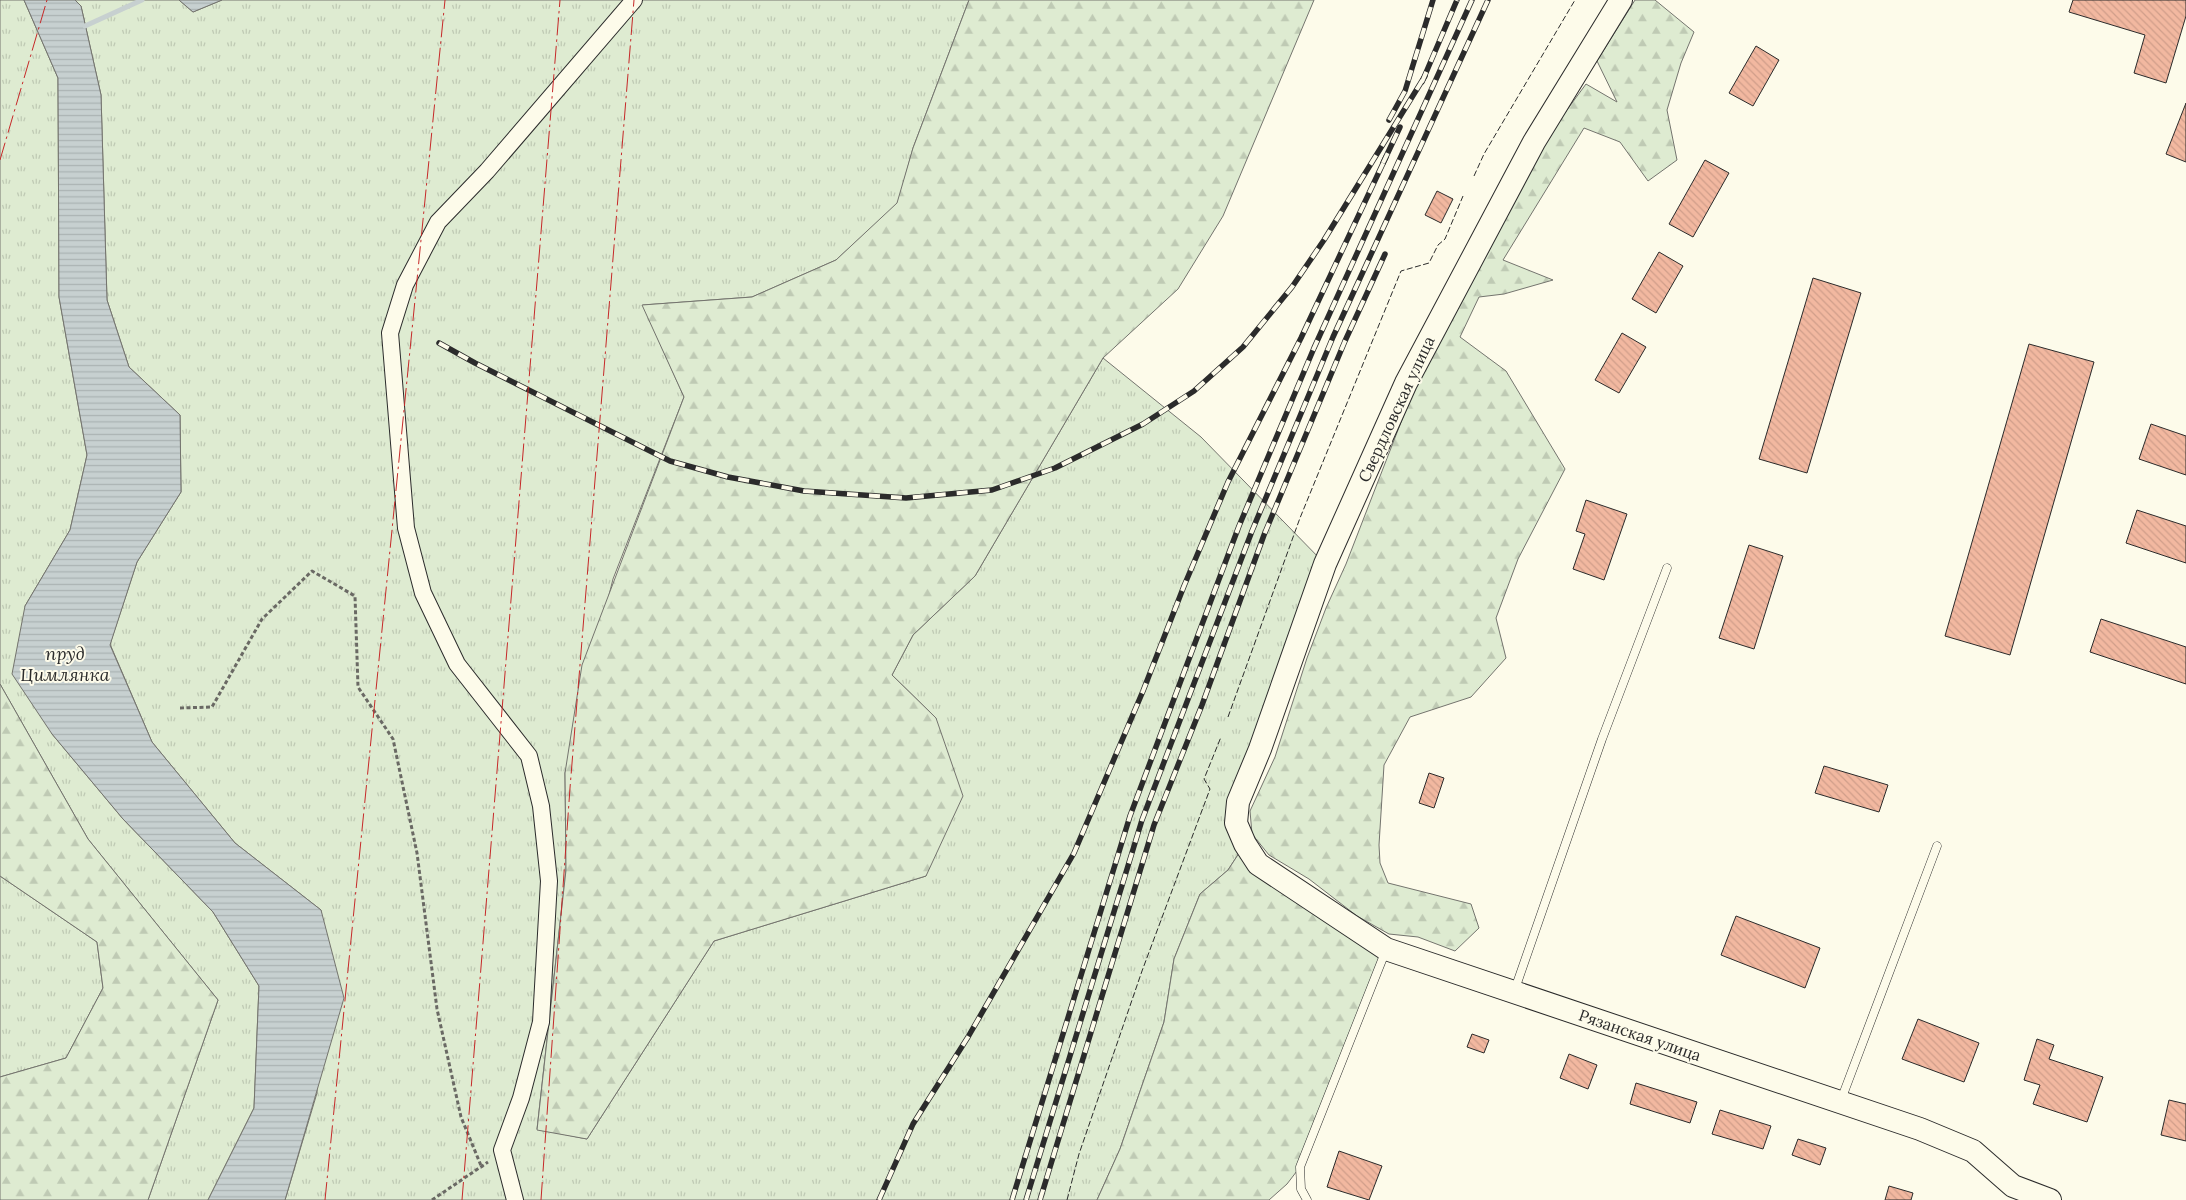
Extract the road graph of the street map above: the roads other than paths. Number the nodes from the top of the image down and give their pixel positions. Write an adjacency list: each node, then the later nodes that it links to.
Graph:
1 (634, 0): 10 (street)
2 (1621, 0): 4 (main road, Свердловская улица)
3 (1667, 568): 7 (lane)
4 (1245, 844): 6 (main road, Рязанская улица)
5 (1937, 846): 8 (lane)
6 (1386, 948): 7 (main road, Рязанская улица); 11 (lane)
7 (1514, 992): 8 (main road, Рязанская улица)
8 (1840, 1102): 9 (main road, Рязанская улица)
9 (2011, 1193): 12 (main road, Рязанская улица)
10 (515, 1200)
11 (1307, 1200)
12 (2050, 1200)

